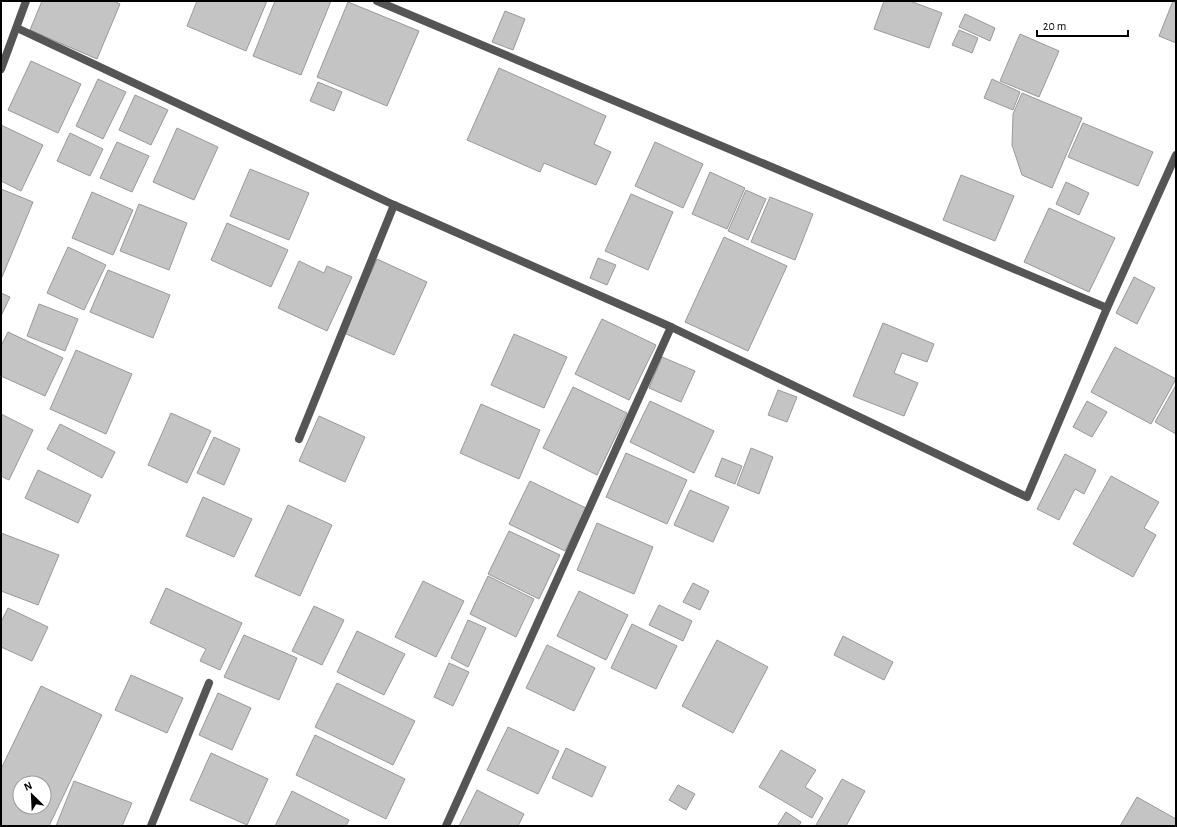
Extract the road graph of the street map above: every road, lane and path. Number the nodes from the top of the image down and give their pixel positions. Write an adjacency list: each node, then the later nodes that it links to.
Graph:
1 (26, 1): 3 (street)
2 (377, 1): 7 (street)
3 (16, 28): 4 (street); 6 (street)
4 (1, 69)
5 (1176, 155): 7 (street)
6 (394, 206): 8 (street); 9 (street)
7 (1107, 308): 8 (street)
8 (671, 327): 12 (street)
9 (299, 440)
10 (209, 683): 11 (street)
11 (150, 826)
12 (446, 826)

